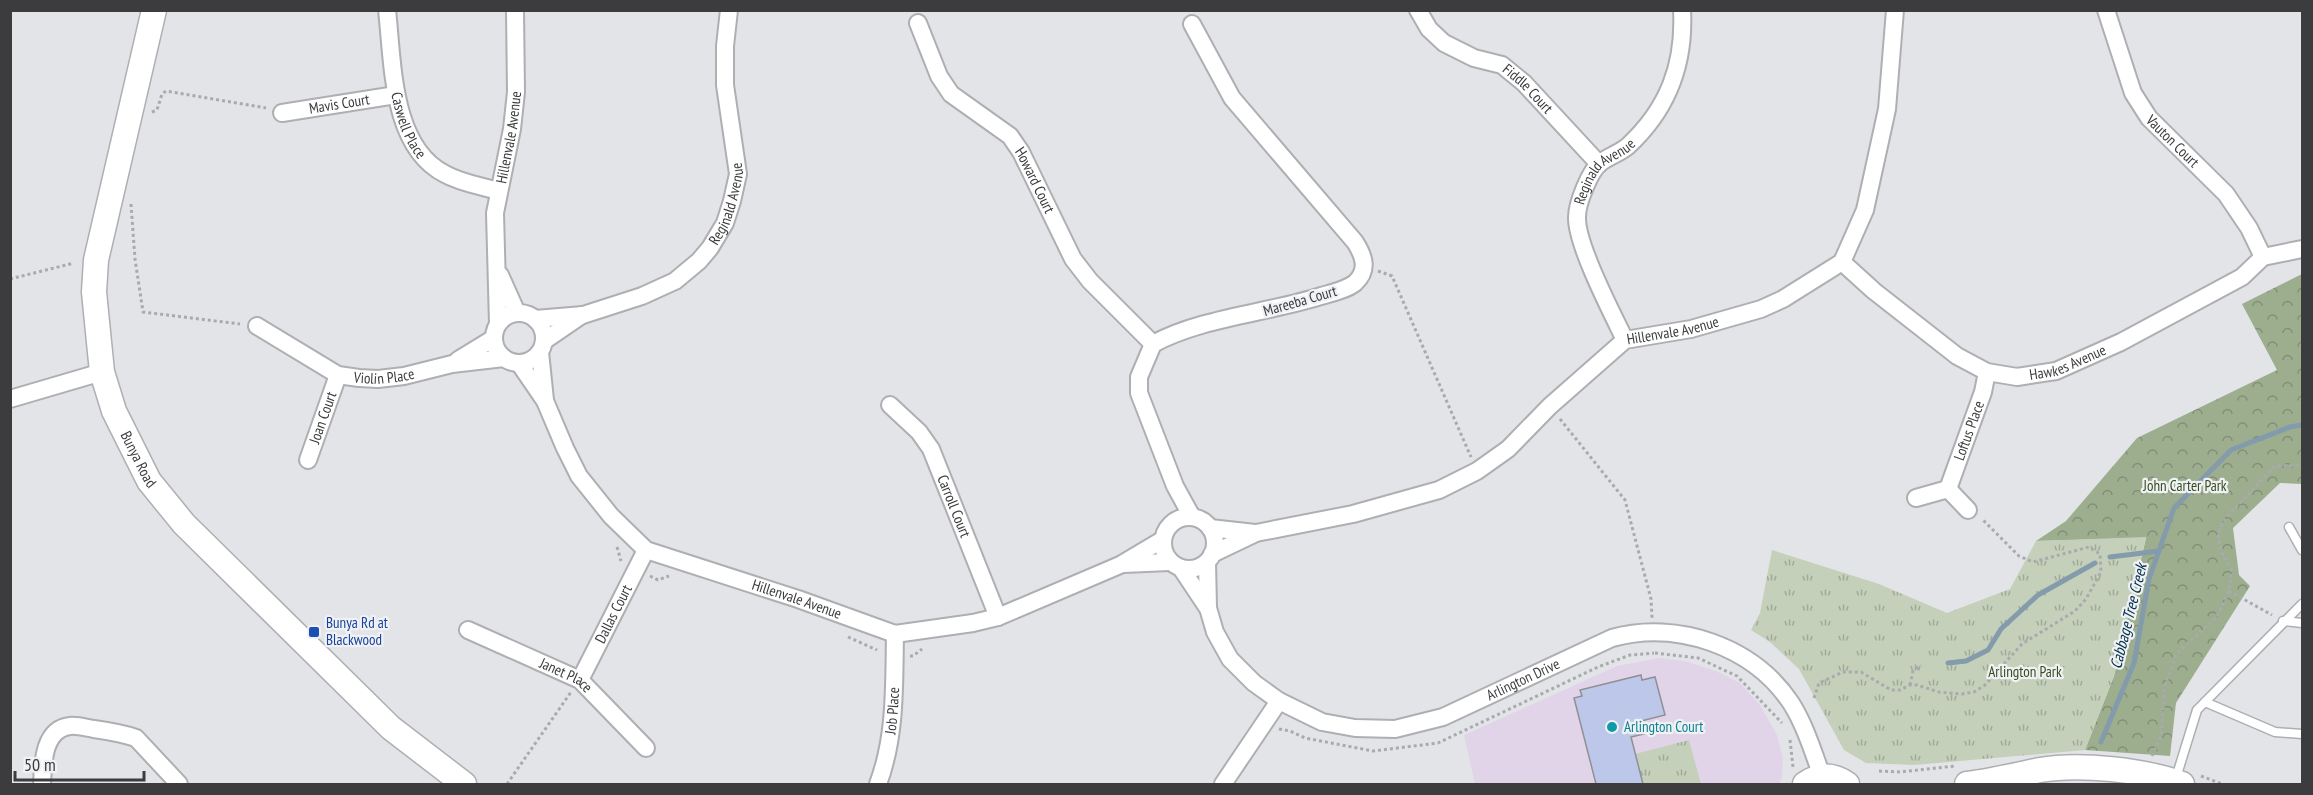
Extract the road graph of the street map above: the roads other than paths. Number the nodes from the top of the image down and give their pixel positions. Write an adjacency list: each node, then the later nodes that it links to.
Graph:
1 (154, 10): 29 (street, Bunya Road)
2 (387, 10): 11 (street, Caswell Place)
3 (515, 10): 14 (street, Hillenvale Avenue)
4 (729, 10): 20 (street, Reginald Avenue)
5 (1418, 10): 13 (street, Fiddle Court)
6 (1682, 10): 13 (street, Reginald Avenue)
7 (1895, 10): 17 (street)
8 (2106, 10): 16 (street, Vauton Court)
9 (918, 23): 25 (street, Howard Court)
10 (1192, 24): 25 (street, Mareeba Court)
11 (396, 95): 12 (street, Mavis Court); 14 (street, Caswell Place)
12 (282, 113)
13 (1599, 164): 24 (street, Reginald Avenue)
14 (498, 191): 18 (street, Hillenvale Avenue)
15 (2302, 249): 16 (street)
16 (2263, 257): 30 (street, Hawkes Avenue)
17 (1842, 262): 24 (street, Hillenvale Avenue); 30 (street, Hawkes Avenue)
18 (496, 266): 19 (street, Hillenvale Avenue); 23 (street, Hillenvale Avenue)
19 (517, 313): 21 (street); 23 (street)
20 (583, 315): 21 (street, Reginald Avenue); 26 (street, Reginald Avenue)
21 (536, 319): 26 (street)
22 (257, 326): 31 (street, Violin Place)
23 (496, 331): 27 (street); 28 (street, Violin Place)
24 (1625, 340): 44 (street, Hillenvale Avenue)
25 (1153, 344): 36 (street)
26 (542, 347): 27 (street); 33 (street, Hillenvale Avenue)
27 (511, 360): 28 (street, Violin Place); 33 (street, Hillenvale Avenue)
28 (452, 364): 31 (street, Violin Place)
29 (102, 372): 32 (street); 67 (street, Bunya Road)
30 (1987, 372): 37 (street, Loftus Place)
31 (338, 375): 35 (street, Joan Court)
32 (10, 399)
33 (545, 401): 47 (street, Hillenvale Avenue)
34 (890, 405): 53 (street, Carroll Court)
35 (308, 460)
36 (1175, 486): 40 (street); 41 (street)
37 (1948, 489): 38 (street); 39 (street)
38 (1916, 498)
39 (1968, 510)
40 (1192, 517): 41 (street); 43 (street)
41 (1174, 521): 45 (street)
42 (2289, 526): 46 (lane)
43 (1210, 528): 44 (street, Hillenvale Avenue); 48 (street)
44 (1256, 533): 48 (street, Hillenvale Avenue)
45 (1162, 540): 49 (street, Hillenvale Avenue); 50 (street)
46 (2302, 549)
47 (646, 550): 57 (street, Hillenvale Avenue); 58 (street, Dallas Court)
48 (1210, 558): 50 (street); 52 (street, Arlington Drive)
49 (1120, 565): 50 (street, Hillenvale Avenue); 53 (street, Hillenvale Avenue)
50 (1175, 565): 52 (street, Arlington Drive)
51 (2302, 604): 54 (lane)
52 (1208, 608): 59 (street, Arlington Drive)
53 (998, 617): 57 (street, Hillenvale Avenue)
54 (2283, 621): 55 (lane); 60 (lane)
55 (2302, 623)
56 (468, 630): 58 (street, Janet Place)
57 (895, 634): 68 (street, Job Place)
58 (580, 680): 62 (street, Janet Place)
59 (1279, 701): 63 (street, Arlington Drive); 69 (street)
60 (2205, 702): 61 (lane); 73 (lane)
61 (2302, 734)
62 (646, 748)
63 (1807, 777): 70 (street)
64 (1993, 781): 71 (street); 72 (street); 73 (street)
65 (42, 784): 66 (street)
66 (179, 784)
67 (464, 784)
68 (878, 784)
69 (1223, 784)
70 (1847, 784)
71 (1967, 784)
72 (2108, 784)
73 (2177, 784)

